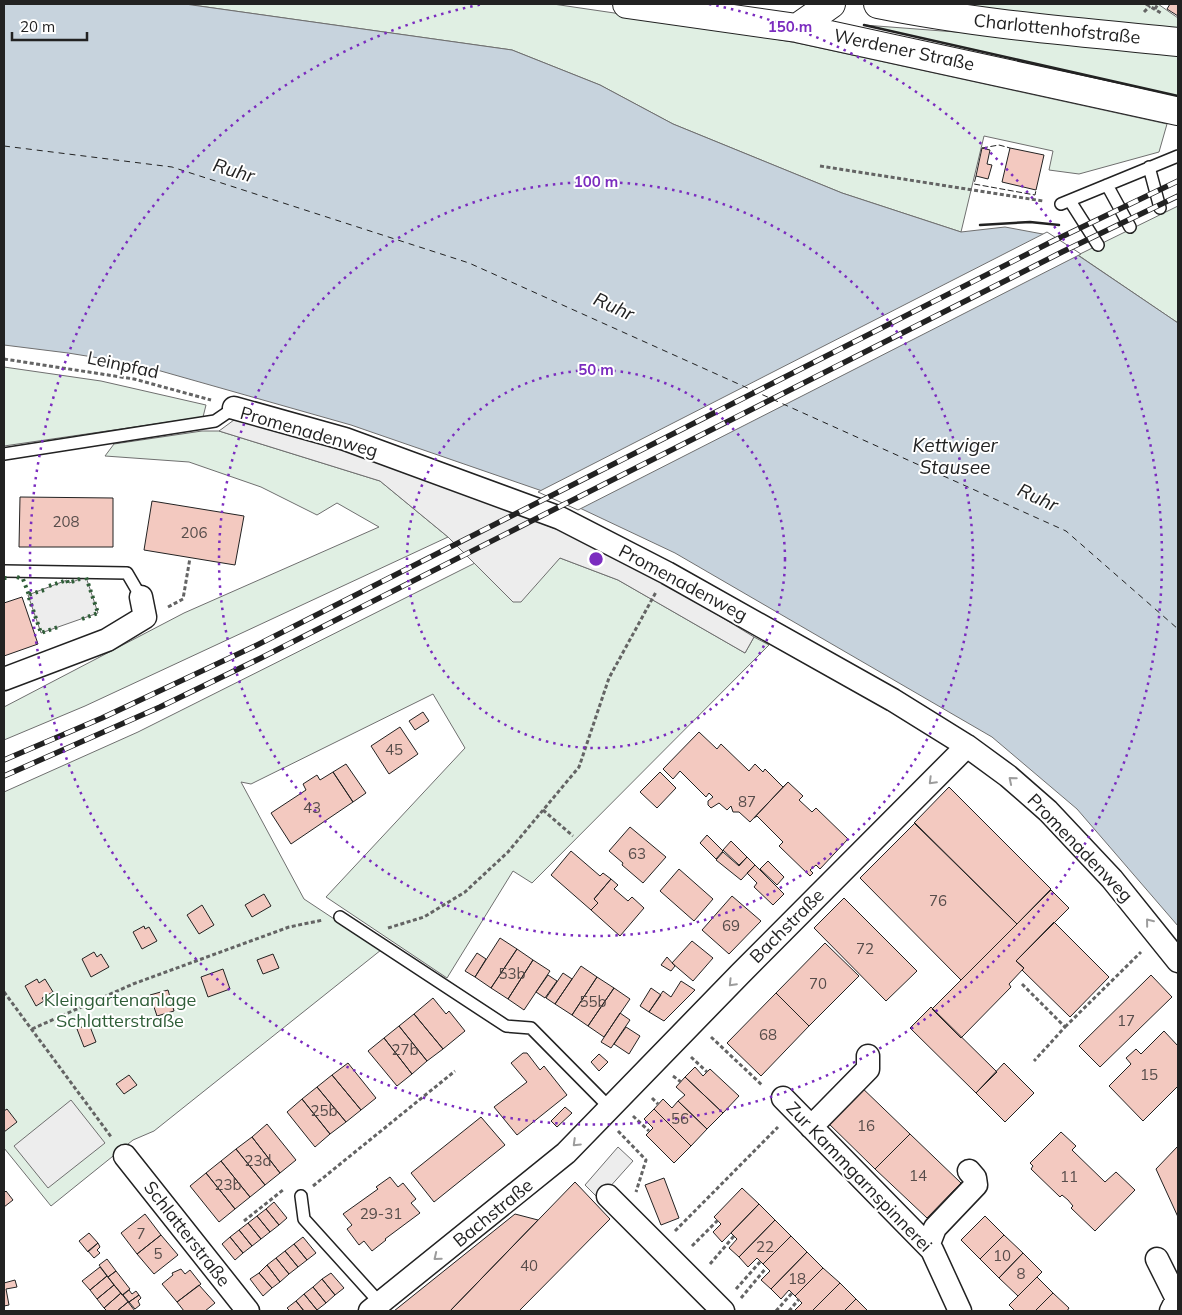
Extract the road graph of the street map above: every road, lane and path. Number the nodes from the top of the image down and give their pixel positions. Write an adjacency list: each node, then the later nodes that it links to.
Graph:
1 (627, 4): 8 (main road, Werdener Straße)
2 (831, 4): 8 (main road)
3 (878, 4): 9 (main road, Charlottenhofstraße)
4 (1146, 4): 7 (path)
5 (1158, 4): 6 (path)
6 (1155, 9)
7 (1144, 12)
8 (797, 28): 10 (main road, Werdener Straße)
9 (1178, 42)
10 (1178, 110)
11 (1178, 156): 13 (lane)
12 (820, 166): 15 (path)
13 (1149, 167): 14 (lane); 16 (lane)
14 (1107, 185): 15 (lane); 17 (lane)
15 (1065, 202): 18 (lane)
16 (1160, 208)
17 (1130, 226)
18 (1098, 245)
19 (4, 359): 20 (path, Leinpfad)
20 (234, 408): 21 (lane, Promenadenweg); 24 (street, Promenadenweg)
21 (4, 454)
22 (190, 558): 25 (path)
23 (4, 571): 25 (lane)
24 (667, 573): 27 (street, Promenadenweg); 28 (path)
25 (143, 607): 26 (street)
26 (4, 679)
27 (967, 746): 32 (street, Promenadenweg, one-way to 27); 36 (street, Bachstraße, one-way to 36)
28 (543, 810): 29 (path); 31 (path)
29 (574, 836)
30 (340, 917): 31 (lane); 38 (path)
31 (368, 934): 43 (lane)
32 (1159, 935): 33 (street, Promenadenweg); 37 (path)
33 (1178, 960)
34 (1022, 984): 37 (path)
35 (4, 992): 38 (path)
36 (694, 1022): 42 (path); 43 (street, Bachstraße)
37 (1065, 1026): 40 (path)
38 (32, 1029): 45 (path)
39 (868, 1056): 44 (street)
40 (1034, 1061)
41 (455, 1071): 47 (path)
42 (788, 1104): 44 (street, Zur Kammgarnspinnerei); 54 (path)
43 (607, 1113): 49 (path); 62 (street, Bachstraße, one-way to 62)
44 (811, 1127): 53 (street, Zur Kammgarnspinnerei)
45 (125, 1156): 64 (street, Schlatterstraße)
46 (969, 1171): 53 (street)
47 (301, 1196): 50 (path); 62 (lane)
48 (608, 1196): 49 (street)
49 (628, 1216): 54 (street)
50 (244, 1220)
51 (718, 1220): 57 (path)
52 (734, 1236): 59 (path)
53 (928, 1246): 67 (street, Zur Kammgarnspinnerei)
54 (659, 1248): 57 (street)
55 (1156, 1259): 68 (street)
56 (760, 1262): 63 (path)
57 (675, 1263): 59 (street)
58 (766, 1268): 63 (path)
59 (694, 1282): 63 (street)
60 (792, 1293): 65 (path)
61 (799, 1299): 66 (path)
62 (375, 1307)
63 (726, 1308)
64 (248, 1311)
65 (776, 1311)
66 (789, 1311)
67 (960, 1311)
68 (1171, 1311)

